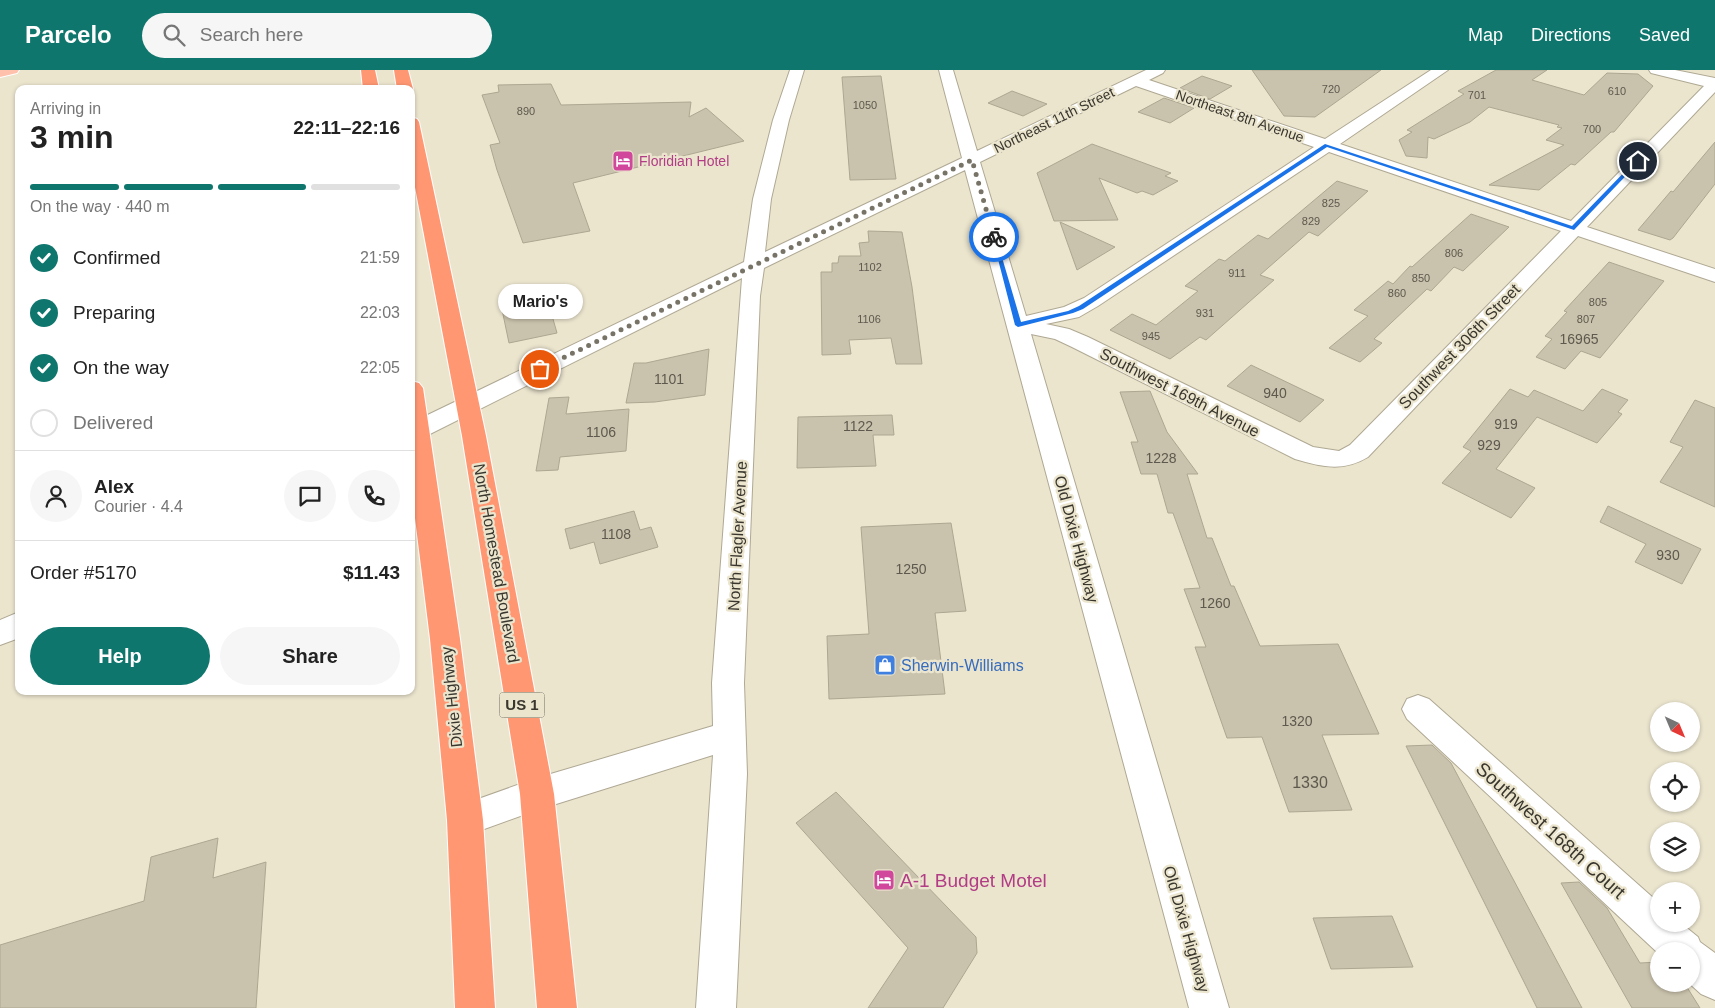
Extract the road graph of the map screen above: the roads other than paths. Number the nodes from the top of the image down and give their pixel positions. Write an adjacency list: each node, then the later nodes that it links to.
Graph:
1 (12, 70): 9 (main road)
2 (368, 70): 12 (highway)
3 (401, 70): 13 (highway)
4 (797, 70): 21 (street, North Flagler Avenue)
5 (946, 70): 14 (street, Old Dixie Highway)
6 (1158, 70): 10 (street, Northeast 11th Street)
7 (1441, 70): 16 (street)
8 (1656, 70): 11 (street)
9 (0, 73)
10 (1136, 81): 15 (street, Northeast 11th Street); 16 (street, Northeast 8th Avenue)
11 (1714, 84): 20 (street, Southwest 306th Street)
12 (370, 85)
13 (404, 85)
14 (976, 130): 15 (street); 17 (street, Old Dixie Highway)
15 (1023, 135): 17 (street, Northeast 11th Street)
16 (1327, 146): 20 (street, Northeast 8th Avenue); 23 (street)
17 (972, 160): 21 (street, Northeast 11th Street); 23 (street, Old Dixie Highway)
18 (415, 163): 19 (highway, North Homestead Boulevard / US 1)
19 (418, 194): 24 (highway, North Homestead Boulevard / US 1)
20 (1574, 228): 22 (street, Northeast 8th Avenue); 27 (street, Southwest 306th Street)
21 (752, 266): 24 (street, Northeast 11th Street); 31 (street, North Flagler Avenue)
22 (1715, 276)
23 (1018, 325): 27 (street, Southwest 169th Avenue); 40 (street, Old Dixie Highway)
24 (467, 406): 25 (street, Northeast 11th Street); 32 (highway, North Homestead Boulevard / US 1)
25 (415, 432)
26 (415, 439): 33 (highway, Dixie Highway)
27 (1342, 460)
28 (15, 626): 29 (street)
29 (0, 633)
30 (1418, 709): 34 (street, Southwest 168th Court)
31 (729, 736): 32 (street); 39 (street, North Flagler Avenue)
32 (537, 794): 33 (street); 38 (highway, North Homestead Boulevard / US 1)
33 (465, 820): 37 (highway, Dixie Highway)
34 (1674, 942)
35 (1700, 966): 36 (street)
36 (1715, 980)
37 (475, 1008)
38 (557, 1008)
39 (716, 1008)
40 (1209, 1008)

